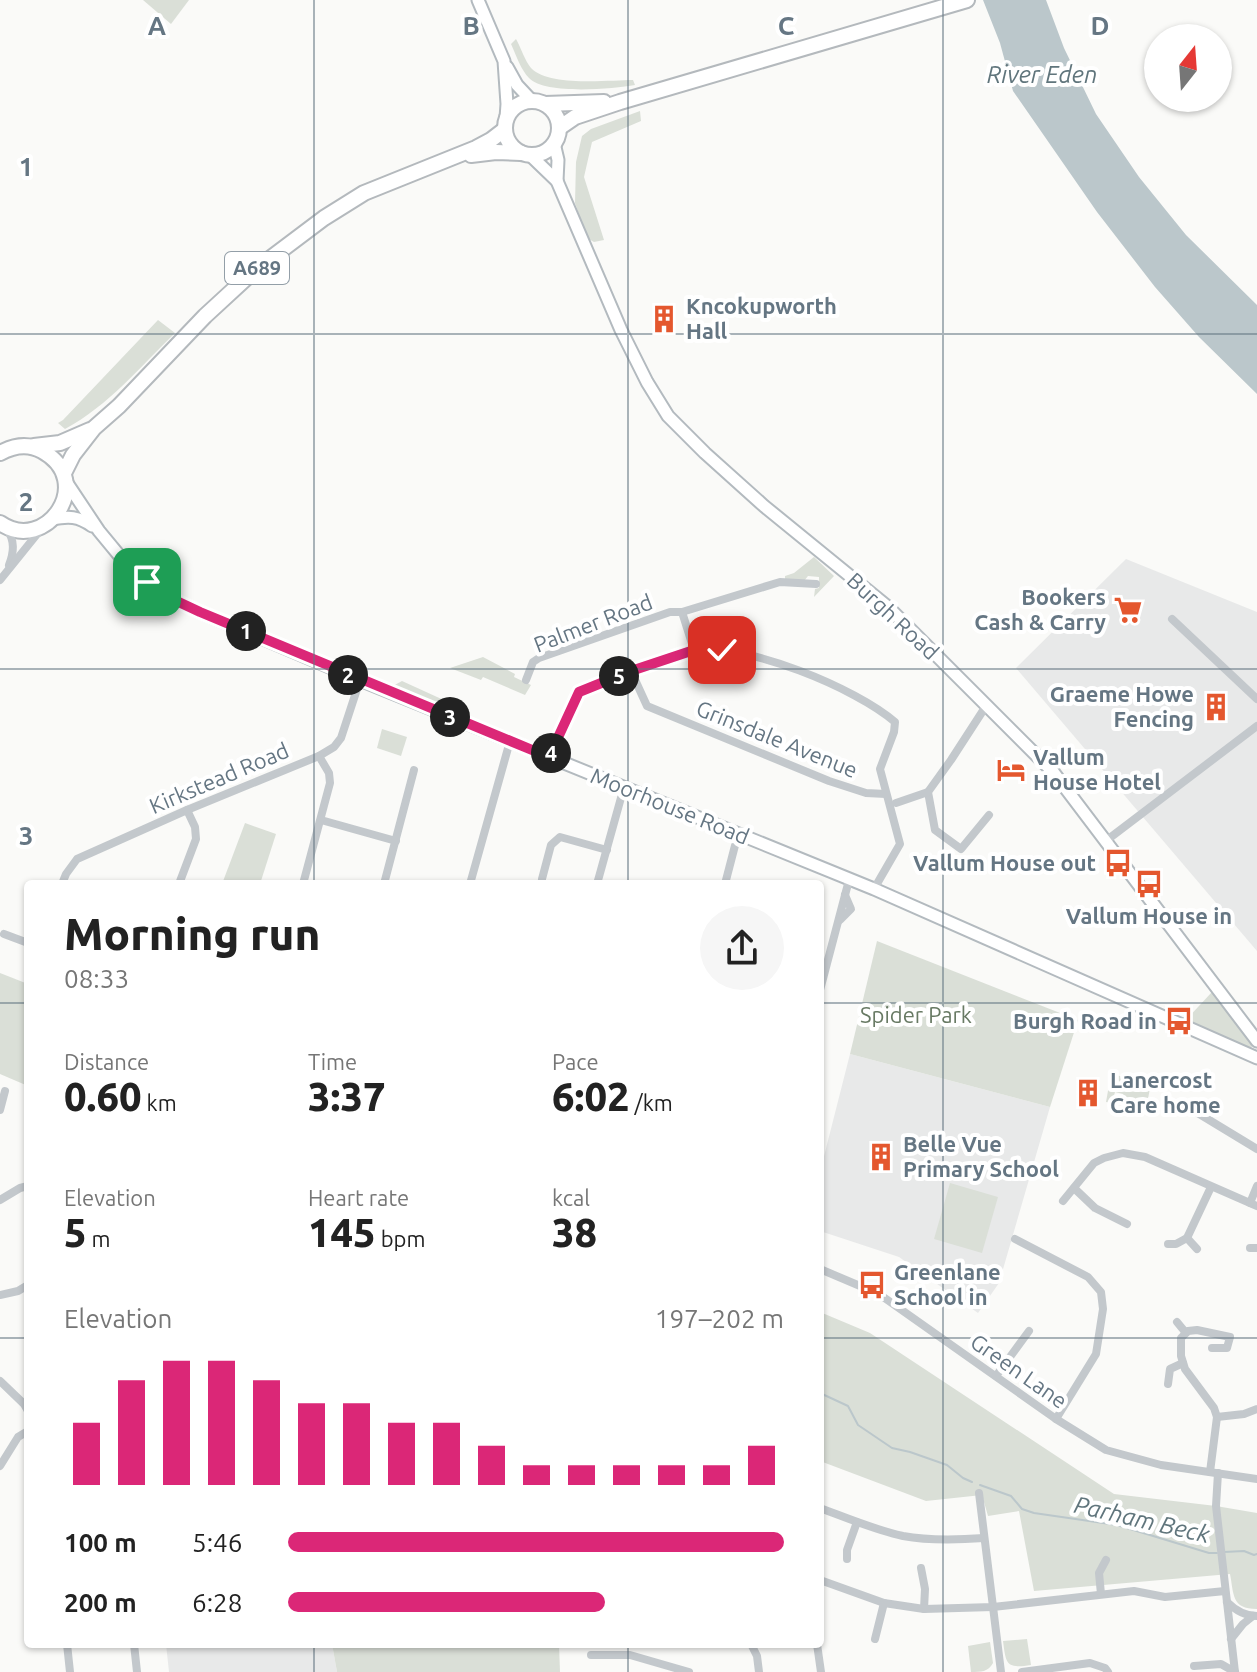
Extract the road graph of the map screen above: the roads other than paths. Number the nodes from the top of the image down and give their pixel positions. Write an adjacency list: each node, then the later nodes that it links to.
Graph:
1 (478, 0): 3 (main road)
2 (967, 0): 5 (highway)
3 (504, 63): 4 (main road); 6 (main road)
4 (538, 102): 5 (highway); 6 (highway, A689); 7 (highway)
5 (620, 102): 7 (highway)
6 (505, 124): 9 (highway); 10 (highway, A689)
7 (559, 128): 8 (highway)
8 (554, 143): 9 (highway, A689); 11 (main road, Burgh Road)
9 (526, 154): 10 (highway, A689); 11 (main road, Burgh Road)
10 (454, 157): 12 (highway, A689)
11 (557, 181): 29 (main road, Burgh Road)
12 (94, 428): 13 (highway, A689); 15 (highway, A689)
13 (31, 446): 14 (highway, A689); 15 (highway)
14 (1, 452)
15 (65, 478): 16 (highway, A689); 18 (main road, Moorhouse Road)
16 (49, 521): 17 (highway); 18 (main road, Moorhouse Road); 19 (street)
17 (3, 525): 19 (street)
18 (99, 531): 26 (main road, Moorhouse Road)
19 (8, 569): 20 (street)
20 (0, 580)
21 (816, 584): 22 (street, Palmer Road)
22 (682, 612): 24 (street, Palmer Road); 27 (street, Palmer Road)
23 (1172, 619): 28 (street)
24 (694, 650): 25 (street); 37 (street)
25 (631, 671): 33 (street); 37 (street, Grinsdale Avenue)
26 (360, 680): 31 (main road, Moorhouse Road); 32 (street, Kirkstead Road)
27 (526, 680)
28 (1257, 699)
29 (986, 706): 36 (street); 43 (main road, Burgh Road)
30 (1257, 726): 43 (street)
31 (510, 741): 33 (main road, Moorhouse Road); 53 (street)
32 (319, 756): 39 (street, Kirkstead Road); 41 (street)
33 (549, 757): 35 (main road, Moorhouse Road)
34 (414, 770): 44 (street)
35 (624, 787): 42 (main road, Moorhouse Road); 46 (street)
36 (928, 792): 38 (street); 45 (street)
37 (886, 794): 57 (street)
38 (896, 803)
39 (187, 810): 49 (street, Kirkstead Road); 50 (street)
40 (989, 815): 45 (street)
41 (321, 820): 44 (street); 51 (street)
42 (738, 834): 55 (street); 56 (main road, Moorhouse Road)
43 (1107, 840): 61 (main road, Burgh Road)
44 (396, 841): 52 (street)
45 (961, 849): 47 (street)
46 (607, 850): 48 (street); 54 (street)
47 (954, 860)
48 (542, 879)
49 (64, 880)
50 (181, 880)
51 (304, 880)
52 (385, 880)
53 (471, 880)
54 (598, 880)
55 (726, 880)
56 (849, 880): 57 (main road, Moorhouse Road); 60 (street)
57 (874, 889): 61 (main road, Moorhouse Road)
58 (4, 934): 59 (street)
59 (24, 942)
60 (824, 974)
61 (1255, 1050)
62 (5, 1091): 63 (street)
63 (0, 1110)
64 (1196, 1112): 65 (street)
65 (1257, 1149)
66 (1257, 1186): 72 (street)
67 (24, 1187): 70 (street)
68 (1211, 1187): 69 (street); 72 (street); 76 (street)
69 (1074, 1188): 71 (street); 73 (street)
70 (1, 1198)
71 (1063, 1201)
72 (1254, 1205)
73 (1116, 1220): 74 (street); 75 (street)
74 (1127, 1224)
75 (1111, 1230)
76 (1187, 1238): 78 (street); 79 (street)
77 (1015, 1239): 94 (street)
78 (1168, 1244)
79 (1197, 1249)
80 (824, 1271): 88 (street, Green Lane)
81 (24, 1287): 82 (street)
82 (0, 1295)
83 (1177, 1322): 85 (street)
84 (1029, 1331): 88 (street)
85 (1186, 1333): 86 (street); 87 (street)
86 (1212, 1348)
87 (1183, 1363): 90 (street); 93 (street)
88 (996, 1376): 94 (street, Green Lane)
89 (0, 1381): 91 (street)
90 (1168, 1384)
91 (24, 1402)
92 (1257, 1409): 93 (street)
93 (1217, 1417): 97 (street)
94 (1056, 1419): 97 (street, Green Lane)
95 (24, 1433): 96 (street)
96 (0, 1466)
97 (1214, 1473): 98 (street, Green Lane); 107 (street)
98 (1257, 1479)
99 (979, 1493): 102 (street)
100 (824, 1510): 101 (street)
101 (857, 1522): 102 (street); 103 (street)
102 (984, 1538): 111 (street)
103 (847, 1559)
104 (1106, 1560): 108 (street)
105 (921, 1568): 112 (street)
106 (824, 1581): 110 (street)
107 (1225, 1591): 108 (street); 109 (street)
108 (1101, 1594): 111 (street)
109 (1227, 1602): 113 (street); 115 (street)
110 (884, 1603): 112 (street); 114 (street)
111 (993, 1607): 112 (street); 131 (street)
112 (924, 1609)
113 (1255, 1616): 115 (street)
114 (875, 1639)
115 (1231, 1639): 121 (street)
116 (67, 1648): 126 (street)
117 (134, 1648): 127 (street)
118 (631, 1648): 123 (street)
119 (753, 1648): 129 (street)
120 (818, 1648): 130 (street)
121 (1233, 1650): 124 (street); 134 (street)
122 (591, 1655): 123 (street)
123 (630, 1655): 128 (street)
124 (1221, 1664): 125 (street); 134 (street)
125 (1194, 1666)
126 (70, 1672)
127 (137, 1672)
128 (689, 1672)
129 (759, 1672)
130 (821, 1672)
131 (1001, 1672)
132 (1022, 1672): 133 (street)
133 (1108, 1672)
134 (1235, 1672)

